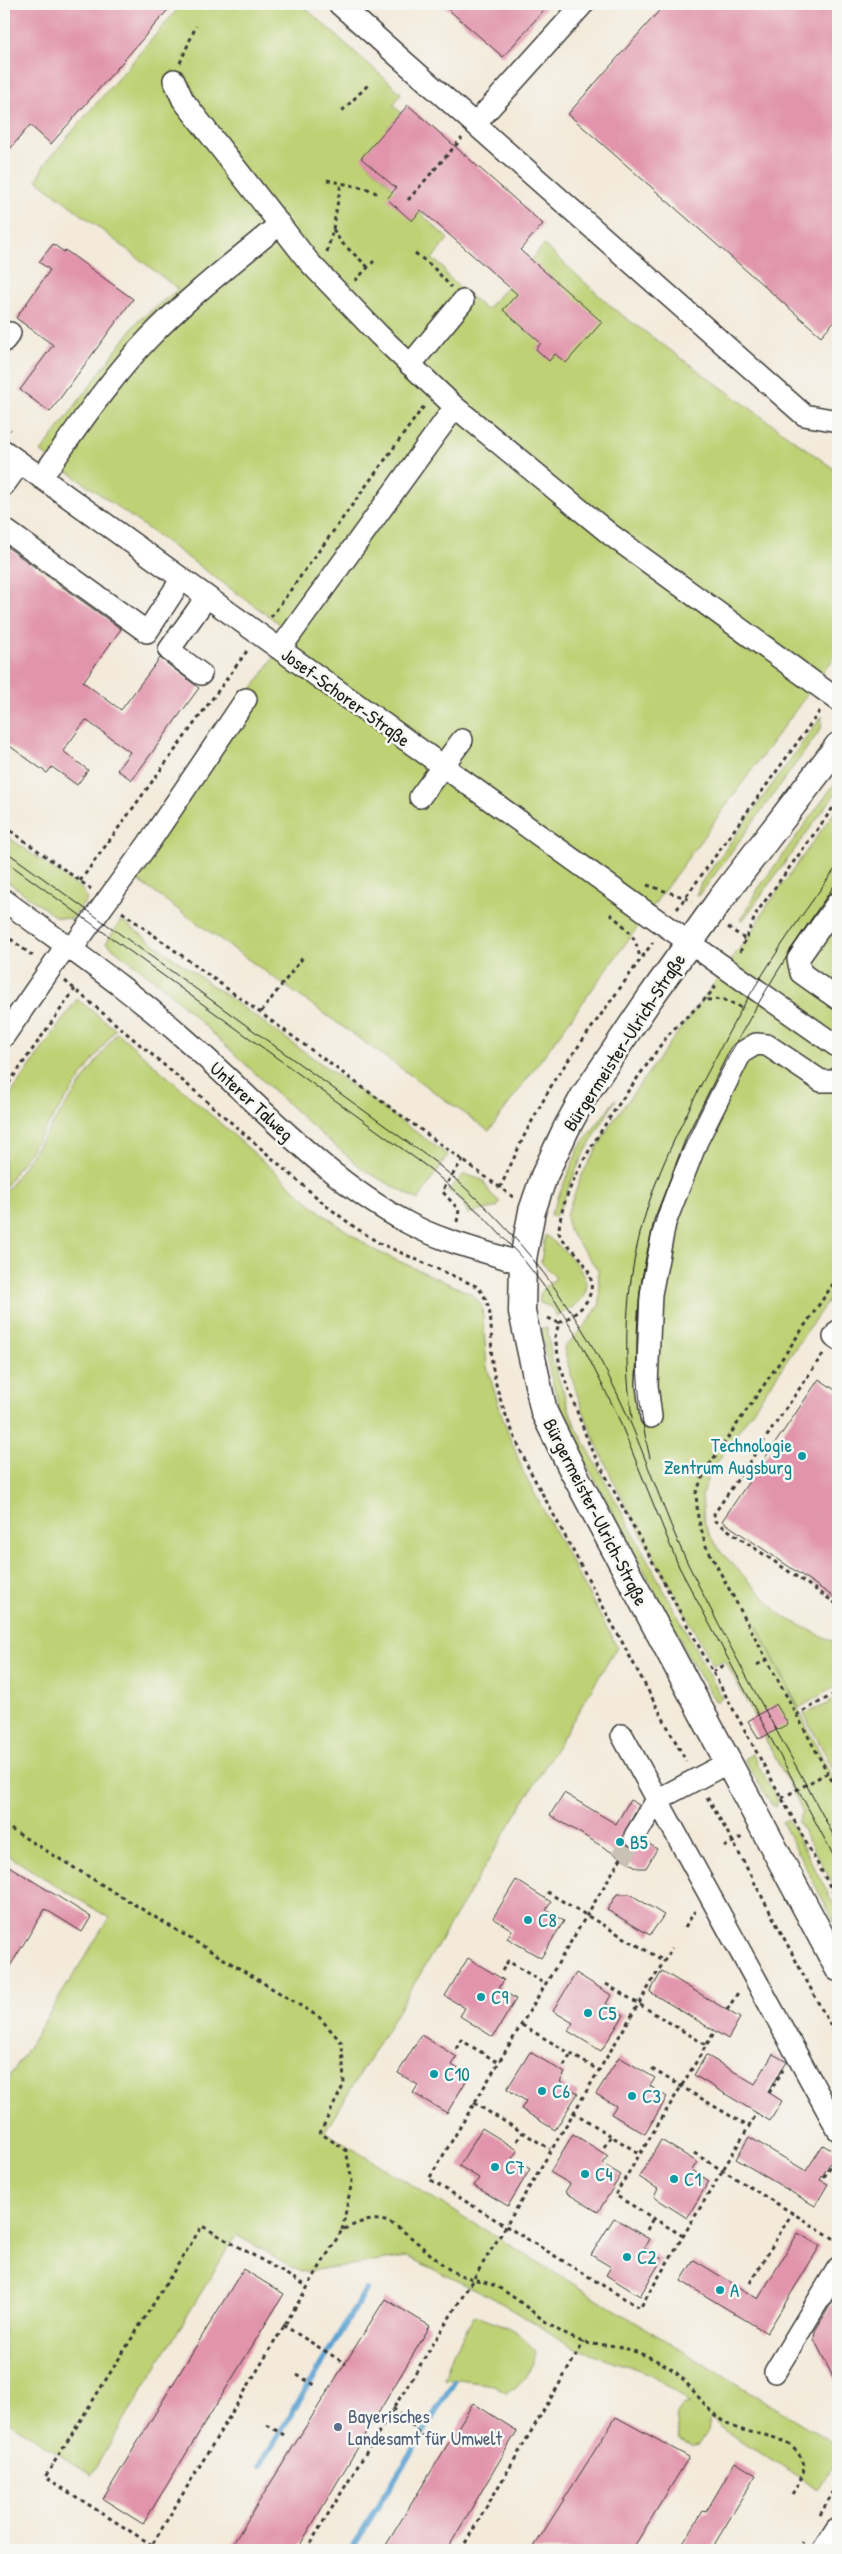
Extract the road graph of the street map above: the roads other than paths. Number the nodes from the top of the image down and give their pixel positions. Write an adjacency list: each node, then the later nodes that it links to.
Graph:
1 (339, 4): 4 (street)
2 (583, 4): 4 (street)
3 (174, 80): 5 (street)
4 (475, 124): 9 (street)
5 (280, 224): 7 (street); 11 (street)
6 (462, 301): 7 (street)
7 (410, 365): 8 (street)
8 (455, 407): 16 (street); 19 (street)
9 (838, 421)
10 (12, 457): 11 (street, Josef-Schorer-Straße); 12 (street)
11 (41, 478): 14 (street, Josef-Schorer-Straße)
12 (4, 485)
13 (4, 529): 14 (street)
14 (181, 580): 15 (street, Josef-Schorer-Straße)
15 (206, 598): 16 (street, Josef-Schorer-Straße); 17 (street)
16 (280, 649): 22 (street, Josef-Schorer-Straße)
17 (201, 674)
18 (246, 699): 27 (street)
19 (838, 700)
20 (462, 740): 22 (street)
21 (838, 746): 26 (main road, Bürgermeister-Ulrich-Straße)
22 (442, 767): 23 (street); 26 (street, Josef-Schorer-Straße)
23 (420, 797)
24 (4, 900): 27 (street, Unterer Talweg)
25 (838, 902): 28 (street)
26 (689, 943): 30 (street, Josef-Schorer-Straße); 32 (main road, Bürgermeister-Ulrich-Straße)
27 (69, 948): 29 (street); 32 (street, Unterer Talweg)
28 (838, 999)
29 (4, 1036)
30 (838, 1046)
31 (838, 1078): 33 (street)
32 (523, 1264): 35 (main road, Bürgermeister-Ulrich-Straße)
33 (651, 1417)
34 (622, 1735): 36 (street)
35 (729, 1762): 36 (street); 38 (main road, Bürgermeister-Ulrich-Straße)
36 (657, 1800): 37 (street); 39 (street)
37 (636, 1836)
38 (838, 1968)
39 (838, 2130)
40 (838, 2268): 41 (street)
41 (775, 2372)
42 (838, 2530): 43 (main road)
43 (826, 2550)

